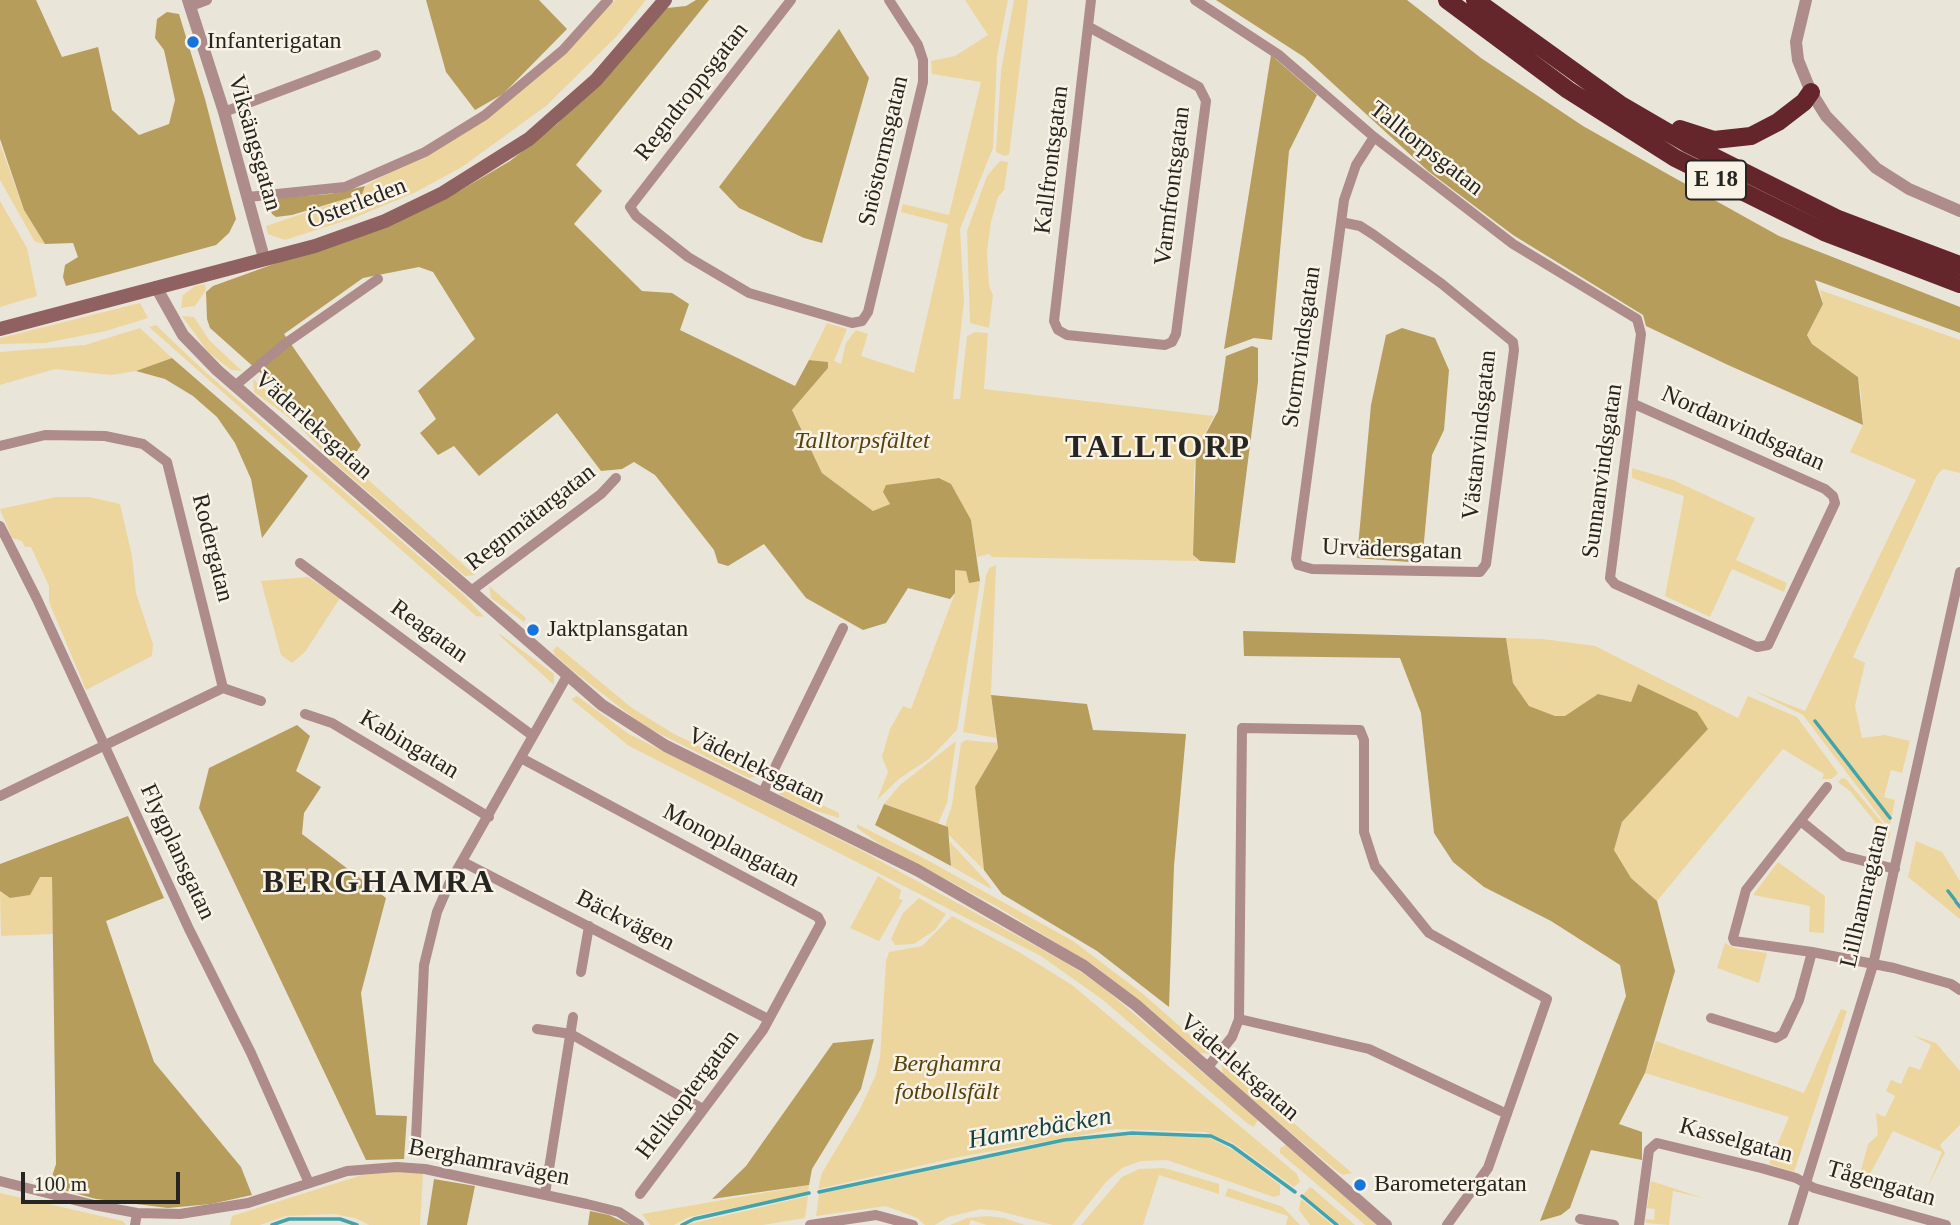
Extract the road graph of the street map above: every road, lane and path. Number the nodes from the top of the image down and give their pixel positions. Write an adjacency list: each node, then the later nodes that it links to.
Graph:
1 (206, 0): 11 (street)
2 (608, 0): 18 (street)
3 (666, 0): 21 (main road, Österleden)
4 (791, 0): 26 (street, Regndroppsgatan)
5 (889, 0): 26 (street, Snöstormsgatan)
6 (1091, 0): 12 (street, Kallfrontsgatan)
7 (1195, 0): 17 (street, Talltorpsgatan)
8 (1447, 0): 24 (highway, E 18)
9 (1475, 0): 14 (highway, E 18)
10 (1806, 0): 15 (street)
11 (190, 3): 16 (street, Viksängsgatan)
12 (1089, 27): 29 (street, Varmfrontsgatan); 29 (street, Kallfrontsgatan)
13 (376, 55): 16 (street)
14 (1573, 72): 15 (highway, E 18); 22 (highway, E 18)
15 (1811, 92): 19 (street)
16 (224, 112): 18 (street, Viksängsgatan)
17 (1374, 137): 20 (street, Stormvindsgatan); 27 (street, Talltorpsgatan)
18 (248, 197): 21 (street, Viksängsgatan)
19 (1960, 211)
20 (1341, 222): 37 (street, Stormvindsgatan); 38 (street, Västanvindsgatan)
21 (264, 258): 25 (main road, Österleden)
22 (1960, 265)
23 (378, 279): 30 (street)
24 (1960, 284)
25 (156, 287): 28 (main road, Österleden); 30 (street, Väderleksgatan)
26 (865, 318)
27 (1639, 322): 31 (street, Sunnanvindsgatan)
28 (0, 329)
29 (1176, 334)
30 (236, 386): 40 (street, Väderleksgatan)
31 (1634, 404): 43 (street, Sunnanvindsgatan); 43 (street, Nordanvindsgatan)
32 (0, 446): 45 (street, Rodergatan)
33 (616, 478): 40 (street, Regnmätargatan)
34 (0, 526): 35 (street)
35 (2, 540): 49 (street, Flygplansgatan)
36 (300, 563): 48 (street, Reagatan)
37 (1303, 567): 38 (street, Urvädersgatan)
38 (1480, 572)
39 (1960, 572): 41 (street, Lillhamragatan)
40 (471, 592): 44 (street, Väderleksgatan)
41 (1956, 607): 57 (street, Lillhamragatan)
42 (843, 628): 52 (street)
43 (1768, 645)
44 (567, 676): 48 (street); 52 (street, Väderleksgatan)
45 (223, 688): 46 (street); 49 (street)
46 (261, 701)
47 (305, 714): 54 (street, Kabingatan)
48 (533, 736): 50 (street)
49 (106, 746): 53 (street); 75 (street, Flygplansgatan)
50 (521, 758): 54 (street); 66 (street, Monoplangatan)
51 (1826, 787): 55 (street)
52 (762, 794): 69 (street, Väderleksgatan)
53 (0, 796)
54 (489, 817): 56 (street)
55 (1802, 822): 57 (street); 59 (street)
56 (463, 862): 58 (street, Bäckvägen); 72 (street)
57 (1895, 869): 60 (street, Lillhamragatan)
58 (589, 926): 61 (street); 66 (street, Bäckvägen)
59 (1812, 952): 60 (street); 64 (street)
60 (1873, 965): 62 (street); 74 (street, Lillhamragatan)
61 (581, 972)
62 (1960, 990)
63 (573, 1017): 68 (street)
64 (1711, 1018)
65 (1239, 1019): 69 (street); 71 (street); 71 (street)
66 (768, 1020): 70 (street, Helikoptergatan)
67 (537, 1029): 68 (street)
68 (571, 1034): 70 (street); 76 (street)
69 (1207, 1068): 84 (street, Väderleksgatan)
70 (703, 1110): 77 (street, Helikoptergatan)
71 (1507, 1114): 85 (street)
72 (416, 1139)
73 (0, 1181): 78 (street, Berghamravägen)
74 (1805, 1182): 87 (street, Kasselgatan); 88 (street, Lillhamragatan); 89 (street, Tågengatan)
75 (309, 1183): 76 (street, Berghamravägen); 78 (street, Berghamravägen)
76 (545, 1194): 81 (street, Berghamravägen)
77 (640, 1194)
78 (137, 1213): 80 (street)
79 (1580, 1219): 86 (street)
80 (135, 1225)
81 (639, 1225)
82 (810, 1225): 83 (street)
83 (913, 1225)
84 (1386, 1225)
85 (1447, 1225)
86 (1614, 1225)
87 (1639, 1225)
88 (1793, 1225)
89 (1946, 1225)

